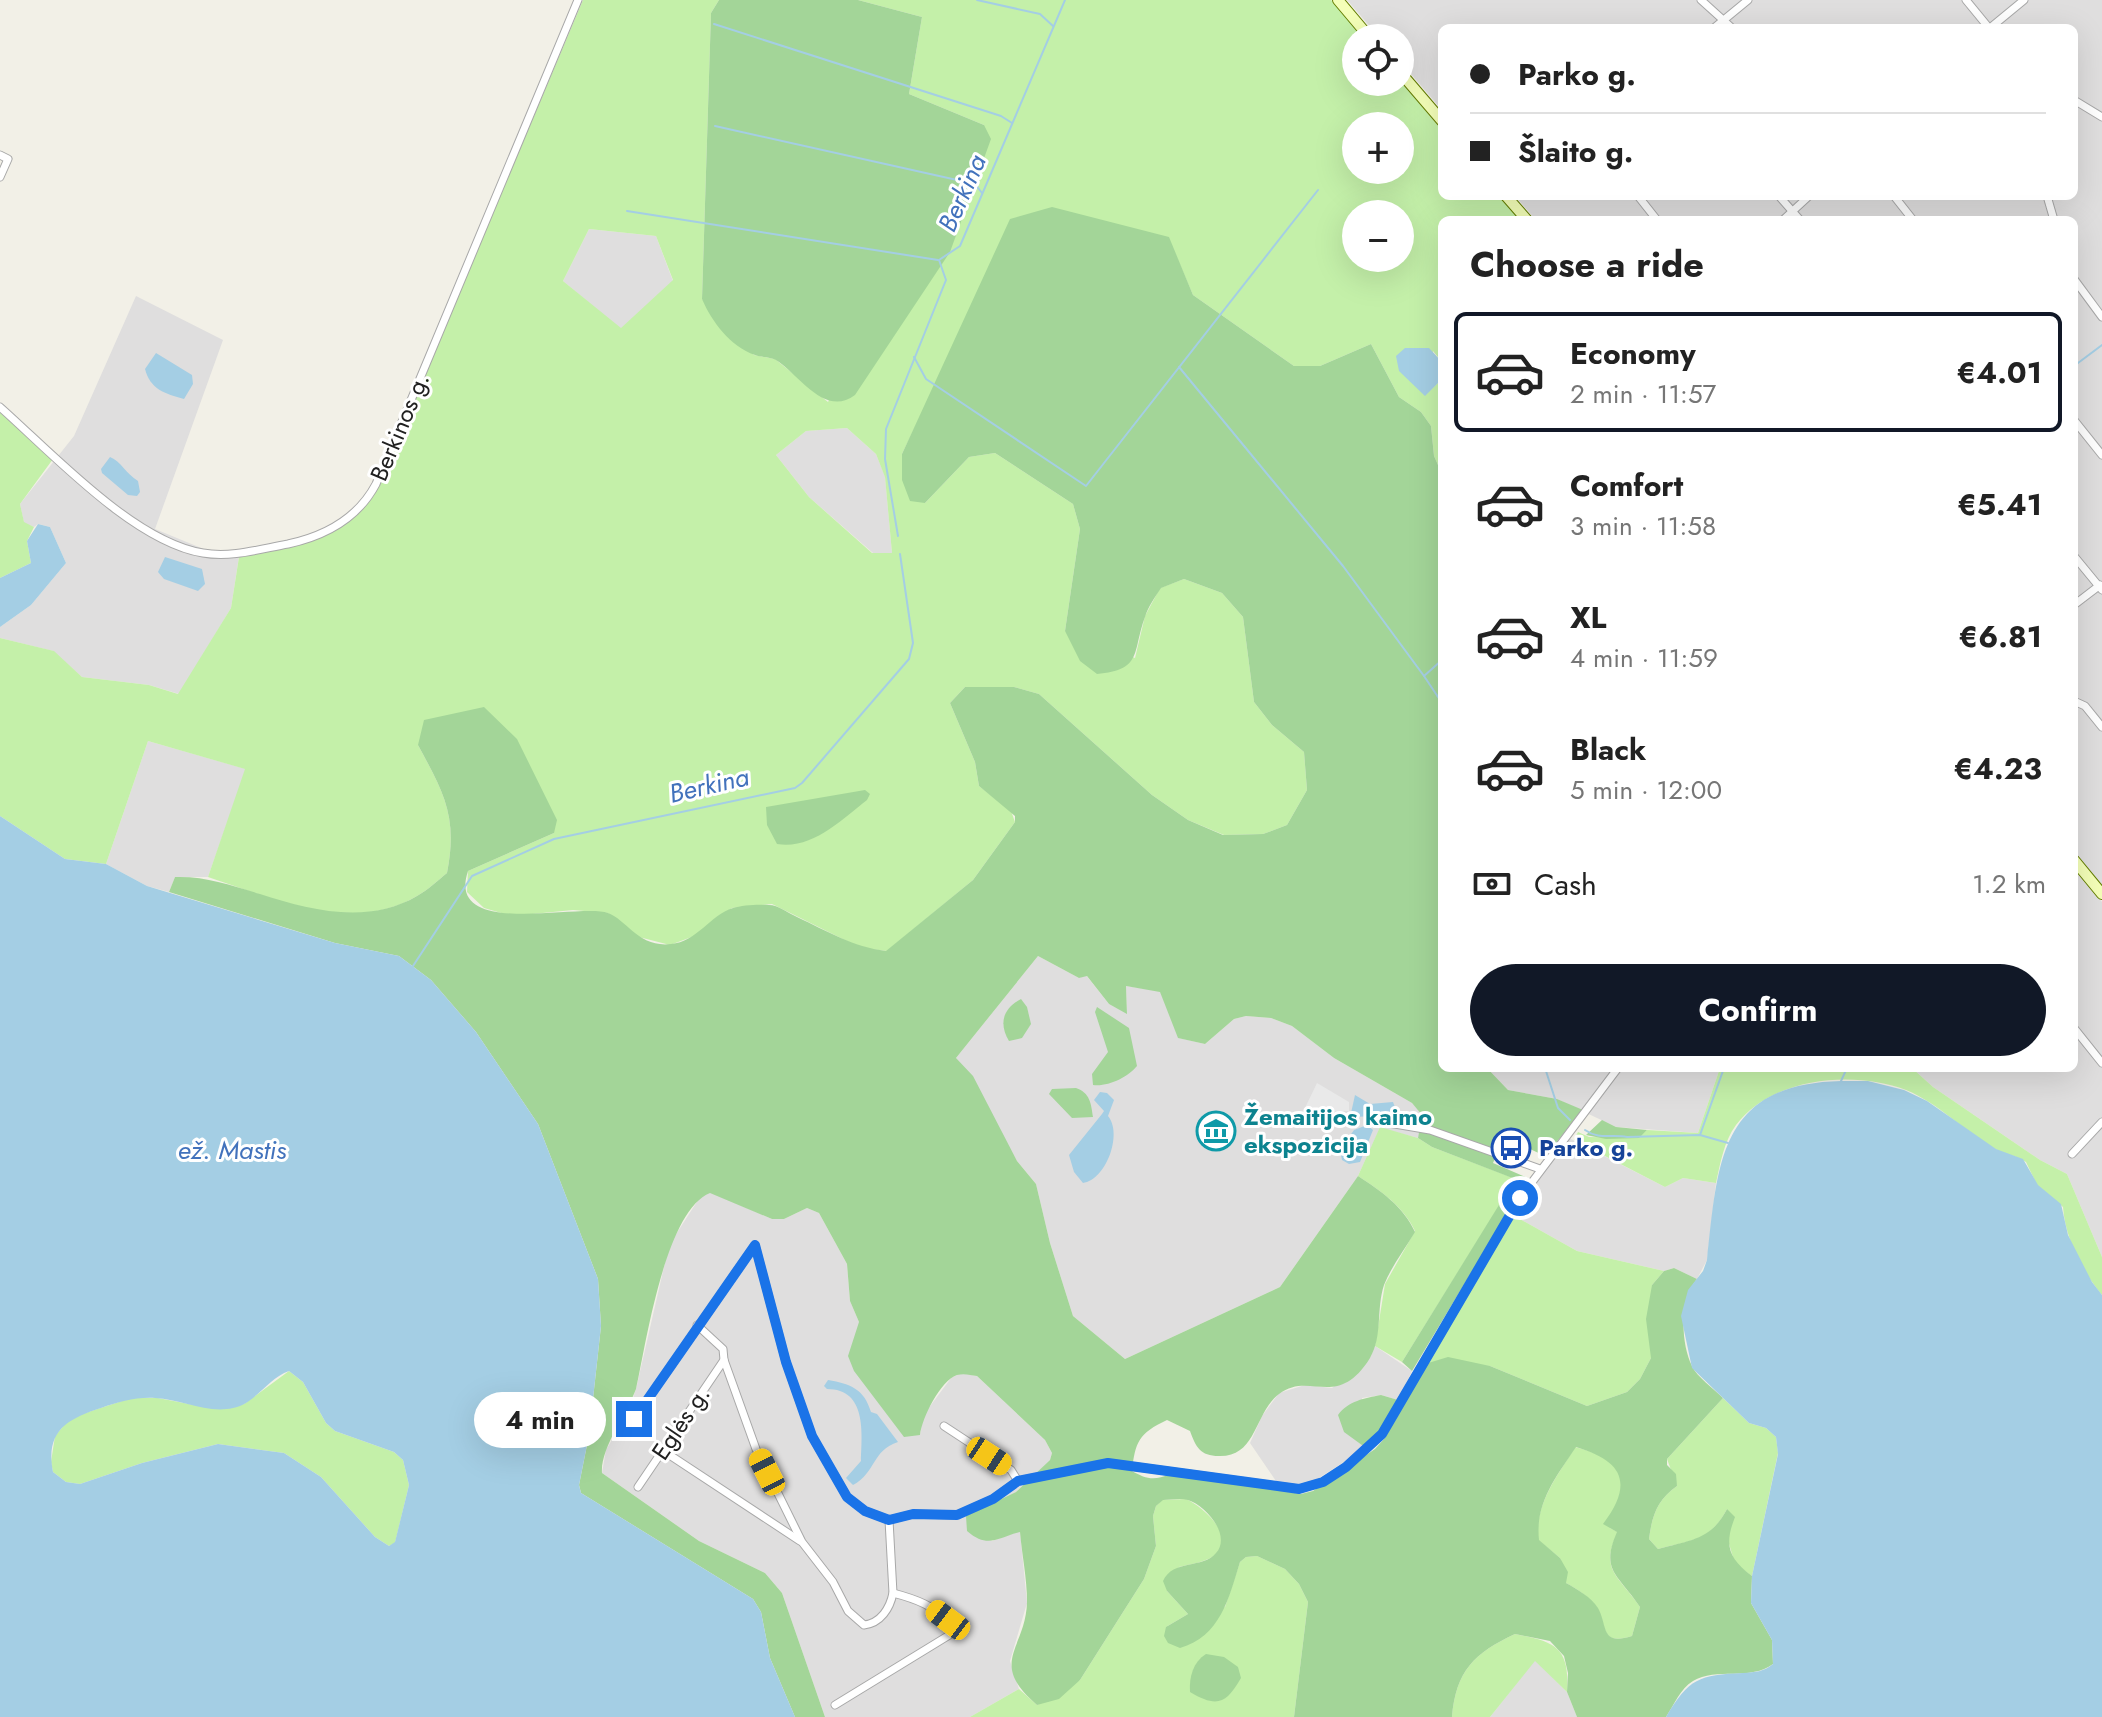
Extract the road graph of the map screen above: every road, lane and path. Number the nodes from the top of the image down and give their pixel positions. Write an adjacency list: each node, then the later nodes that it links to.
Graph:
1 (578, 0): 32 (street, Berkinos g.)
2 (1338, 0): 8 (main road)
3 (1701, 0): 7 (street)
4 (1748, 0): 7 (street)
5 (1966, 0): 11 (street)
6 (2024, 0): 12 (street)
7 (1723, 20): 9 (street); 10 (street)
8 (1358, 24)
9 (1718, 24)
10 (1728, 24)
11 (1987, 24)
12 (1995, 24)
13 (1414, 88): 15 (main road)
14 (2078, 102): 16 (street)
15 (1438, 116)
16 (2102, 117)
17 (0, 155): 18 (street)
18 (0, 177)
19 (1510, 200): 25 (main road)
20 (1641, 200): 26 (street)
21 (1783, 200): 24 (street)
22 (1805, 200): 24 (street)
23 (1897, 200): 29 (street)
24 (1793, 211): 27 (street); 28 (street)
25 (1524, 216)
26 (1654, 216)
27 (1787, 216)
28 (1797, 216)
29 (1910, 216)
30 (2078, 284): 31 (street)
31 (2102, 317)
32 (0, 407)
33 (2078, 425): 34 (street)
34 (2102, 455)
35 (2078, 561): 36 (street)
36 (2101, 587): 37 (street)
37 (2078, 602)
38 (2078, 703): 39 (street)
39 (2102, 727)
40 (2078, 865): 41 (main road)
41 (2102, 894)
42 (2078, 1033): 43 (street)
43 (2102, 1063)
44 (1615, 1072): 48 (street)
45 (1377, 1121): 48 (street)
46 (2102, 1122): 47 (street)
47 (2072, 1154)
48 (1540, 1169): 54 (street)
49 (697, 1325): 50 (street); 51 (street); 56 (street)
50 (724, 1360): 53 (street, Eglės g.); 57 (street)
51 (634, 1419)
52 (944, 1426): 54 (street)
53 (662, 1450): 55 (street, Eglės g.); 57 (street)
54 (1018, 1481): 56 (street)
55 (638, 1487)
56 (889, 1520): 58 (street)
57 (802, 1542): 58 (street)
58 (893, 1593): 59 (street)
59 (835, 1705)

